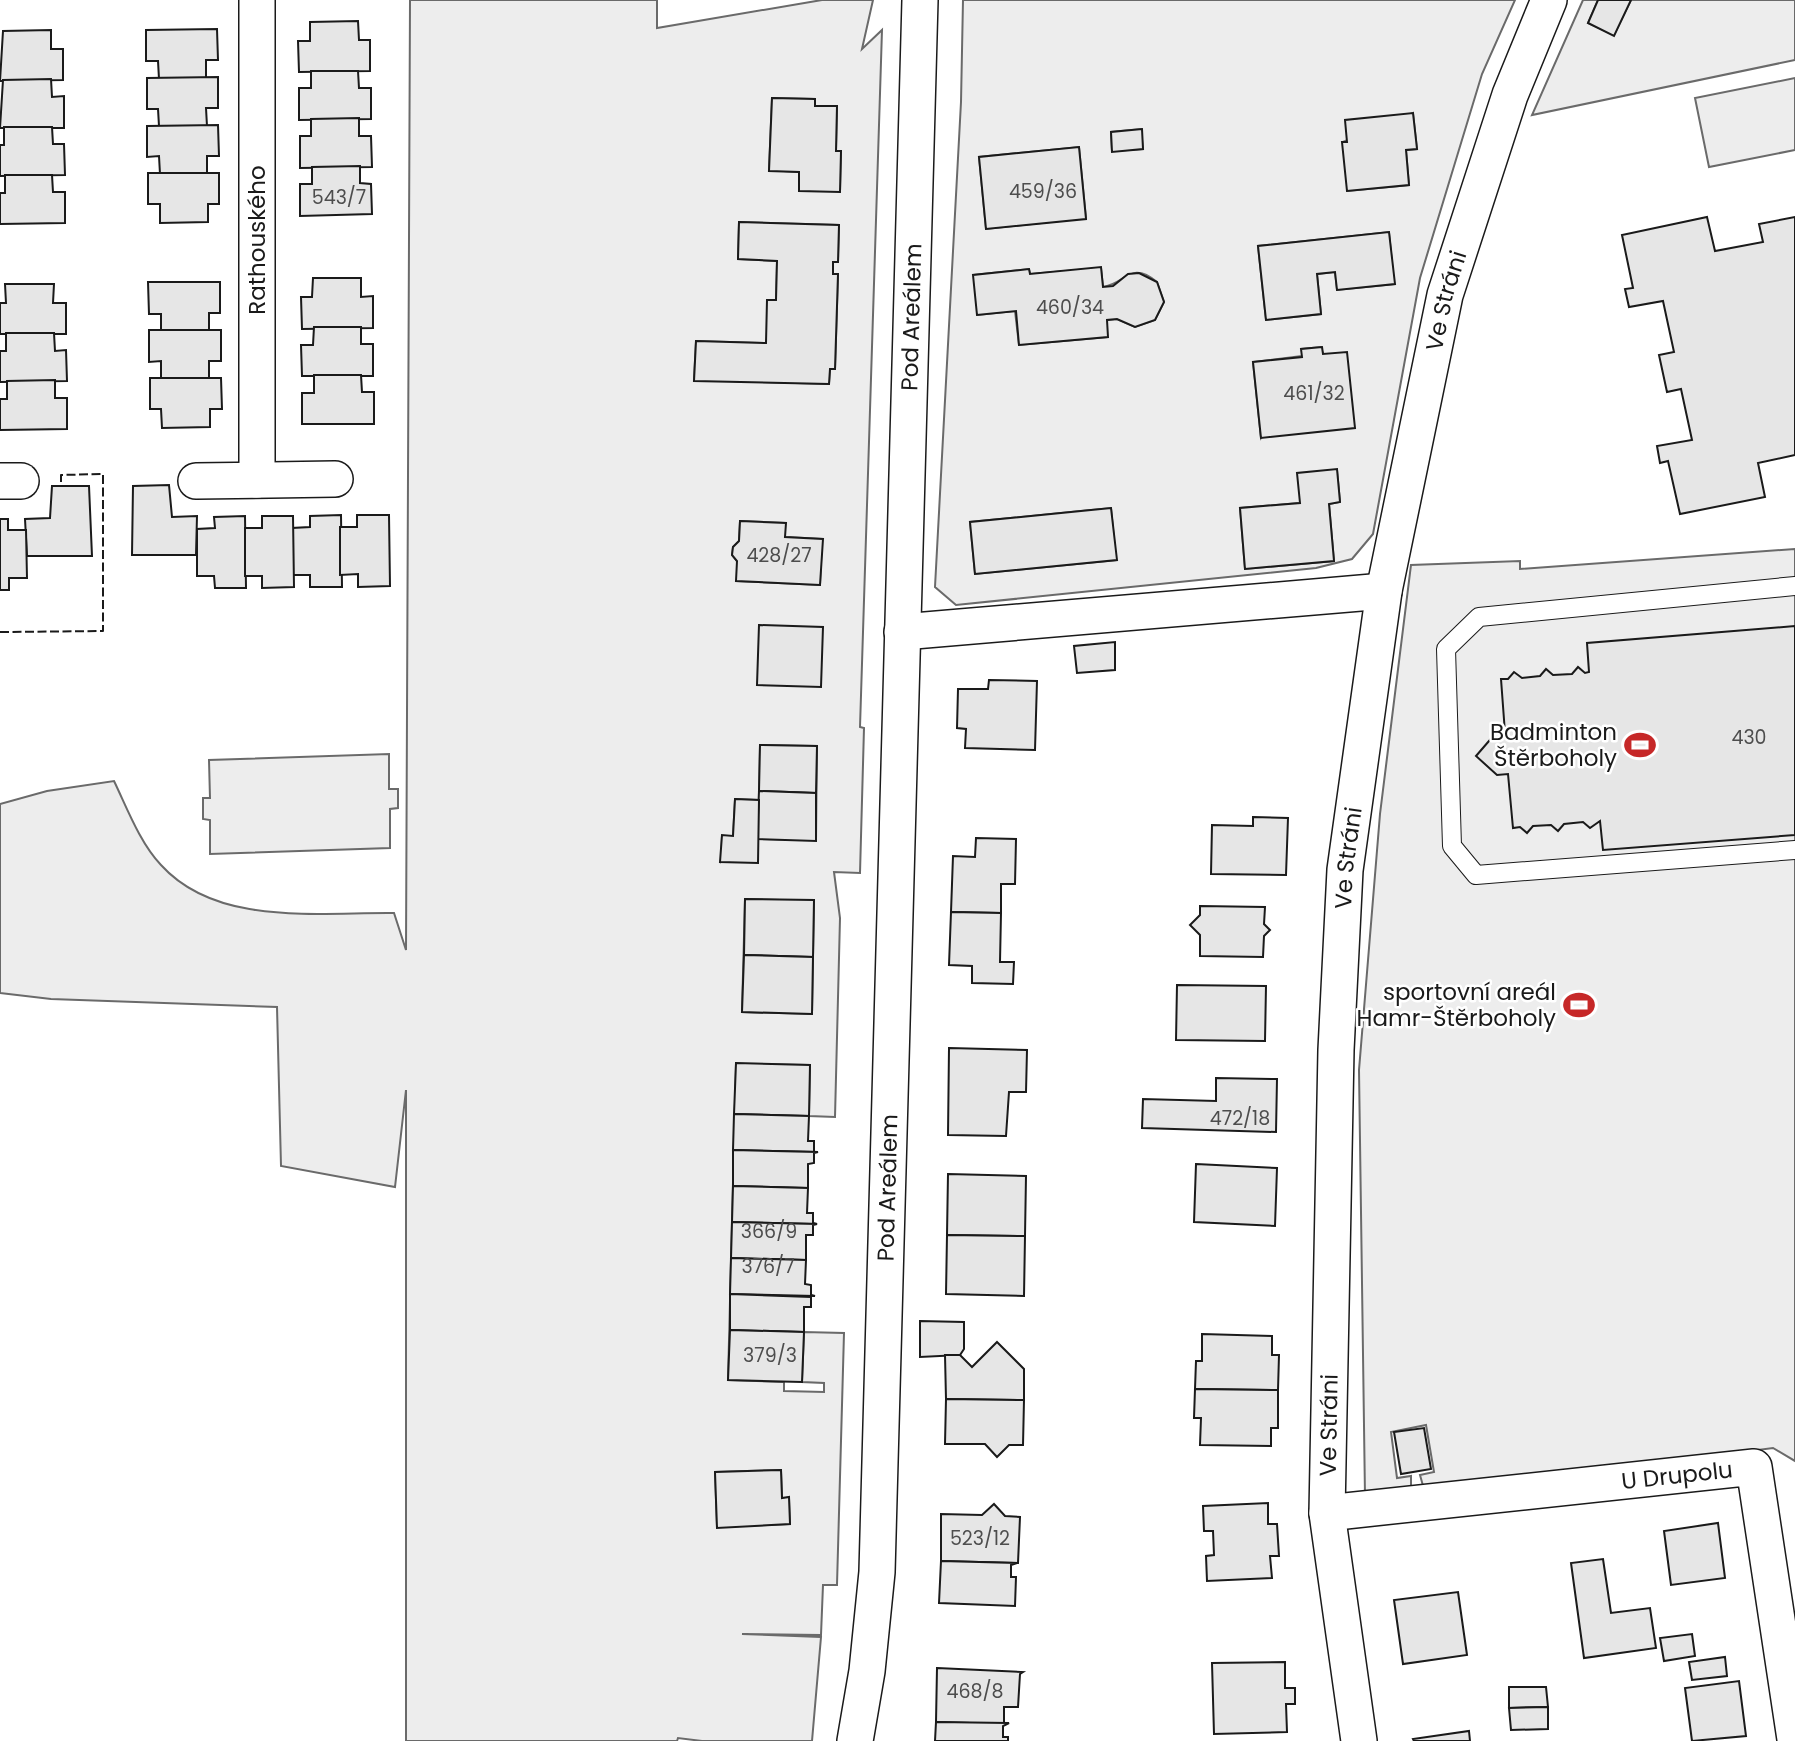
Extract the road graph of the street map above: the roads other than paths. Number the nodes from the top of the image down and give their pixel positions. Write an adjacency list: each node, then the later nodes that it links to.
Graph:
1 (257, 0): 5 (street, Rathouského)
2 (920, 0): 9 (street, Pod Areálem)
3 (1549, 0): 8 (street, Ve Stráni)
4 (335, 479): 5 (street)
5 (257, 480): 6 (street)
6 (196, 481)
7 (1795, 586): 10 (lane)
8 (1384, 590): 9 (street); 11 (street, Ve Stráni)
9 (902, 632): 13 (street, Pod Areálem)
10 (1795, 850)
11 (1327, 1513): 12 (street, U Drupolu); 14 (street, Ve Stráni)
12 (1795, 1739)
13 (855, 1741)
14 (1359, 1741)

